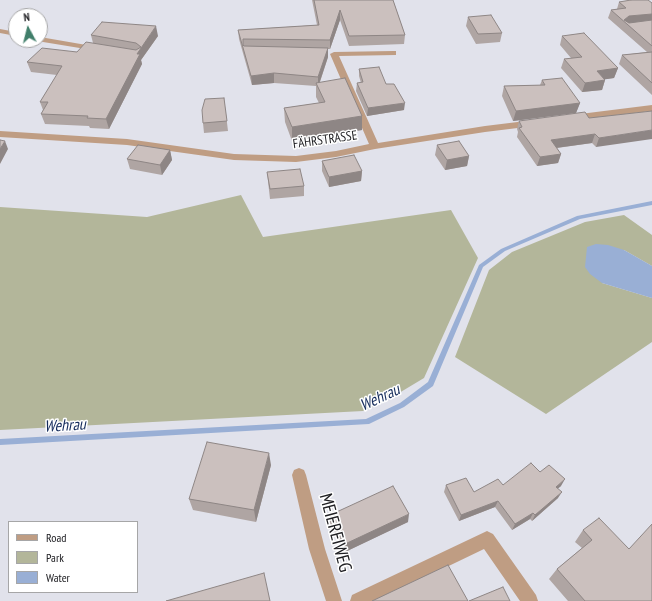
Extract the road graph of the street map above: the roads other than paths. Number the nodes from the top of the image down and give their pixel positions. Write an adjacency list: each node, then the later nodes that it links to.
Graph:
1 (48, 40): 2 (street)
2 (107, 51)
3 (394, 53): 8 (street)
4 (652, 108): 5 (street)
5 (561, 120)
6 (545, 122): 8 (street, FÄHRSTRASSE)
7 (0, 134): 8 (street, FÄHRSTRASSE)
8 (375, 146)
9 (299, 475): 10 (street, MEIEREIWEG)
10 (334, 601)
11 (358, 601): 12 (street)
12 (530, 601)

